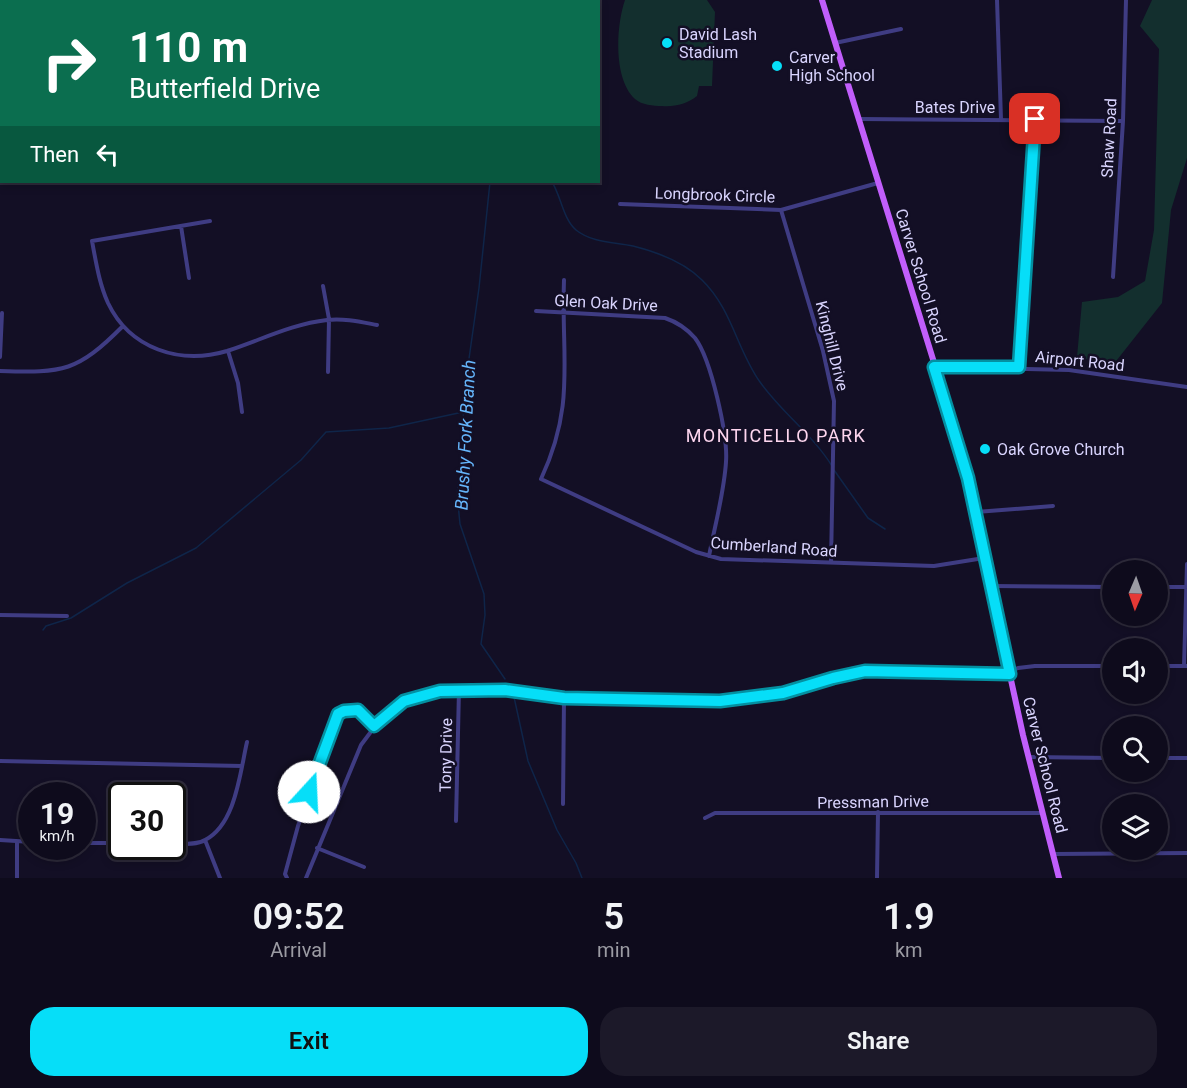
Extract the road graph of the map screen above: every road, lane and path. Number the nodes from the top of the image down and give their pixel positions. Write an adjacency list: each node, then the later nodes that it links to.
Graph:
1 (822, 0): 5 (main road, Carver School Road)
2 (997, 0): 7 (street)
3 (1126, 0): 9 (street, Shaw Road)
4 (902, 29): 5 (street)
5 (835, 43): 6 (main road, Carver School Road)
6 (858, 118): 7 (street, Bates Drive); 10 (main road, Carver School Road)
7 (1001, 119): 8 (street, Bates Drive)
8 (1035, 119): 9 (street, Bates Drive); 28 (street)
9 (1123, 121): 15 (street, Shaw Road)
10 (878, 183): 12 (street, Longbrook Circle); 27 (main road, Carver School Road)
11 (620, 204): 12 (street, Longbrook Circle)
12 (781, 210): 37 (street, Kinghill Drive)
13 (210, 221): 14 (street)
14 (181, 226): 16 (street); 24 (street)
15 (1113, 277)
16 (189, 278)
17 (564, 280): 20 (street)
18 (323, 286): 22 (street)
19 (536, 311): 20 (street, Glen Oak Drive)
20 (563, 312): 35 (street, Cumberland Road); 35 (street, Glen Oak Drive)
21 (3, 314): 26 (street)
22 (329, 320): 23 (street); 25 (street); 30 (street)
23 (377, 325)
24 (123, 326): 25 (street); 29 (street)
25 (228, 351): 32 (street)
26 (0, 357)
27 (934, 367): 28 (street, Airport Road); 34 (main road, Carver School Road)
28 (1019, 367): 31 (street, Airport Road)
29 (0, 371)
30 (328, 372)
31 (1187, 387)
32 (242, 412)
33 (1053, 506): 34 (street)
34 (976, 512): 36 (main road, Carver School Road)
35 (709, 556): 37 (street, Cumberland Road)
36 (985, 558): 37 (street, Cumberland Road); 39 (main road, Carver School Road)
37 (831, 563)
38 (1187, 564): 42 (street)
39 (991, 586): 40 (street); 48 (main road, Carver School Road)
40 (1102, 587)
41 (1168, 587): 42 (street)
42 (1186, 587): 47 (street)
43 (0, 615): 44 (street)
44 (67, 616)
45 (1102, 666): 48 (street)
46 (1168, 666): 47 (street)
47 (1185, 666)
48 (1010, 674): 50 (street); 53 (main road, Carver School Road)
49 (459, 689): 50 (street); 51 (street); 63 (street, Tony Drive)
50 (564, 698): 59 (street)
51 (374, 726): 68 (street); 74 (street)
52 (247, 742): 58 (street)
53 (1029, 757): 54 (street); 61 (main road, Carver School Road)
54 (1102, 758)
55 (1168, 758): 56 (street)
56 (1187, 758)
57 (0, 761): 58 (street)
58 (242, 766): 65 (street)
59 (563, 804)
60 (878, 812): 61 (street, Pressman Drive); 62 (street, Pressman Drive); 76 (street)
61 (1043, 813): 70 (main road, Carver School Road)
62 (705, 818)
63 (456, 820)
64 (0, 840): 66 (street)
65 (205, 840): 67 (street); 73 (street)
66 (17, 842): 72 (street)
67 (186, 842)
68 (317, 848): 71 (street); 75 (street)
69 (1187, 853): 70 (street)
70 (1054, 854): 77 (main road, Carver School Road)
71 (364, 867)
72 (17, 878)
73 (220, 878)
74 (287, 878)
75 (306, 878)
76 (877, 878)
77 (1059, 878)

